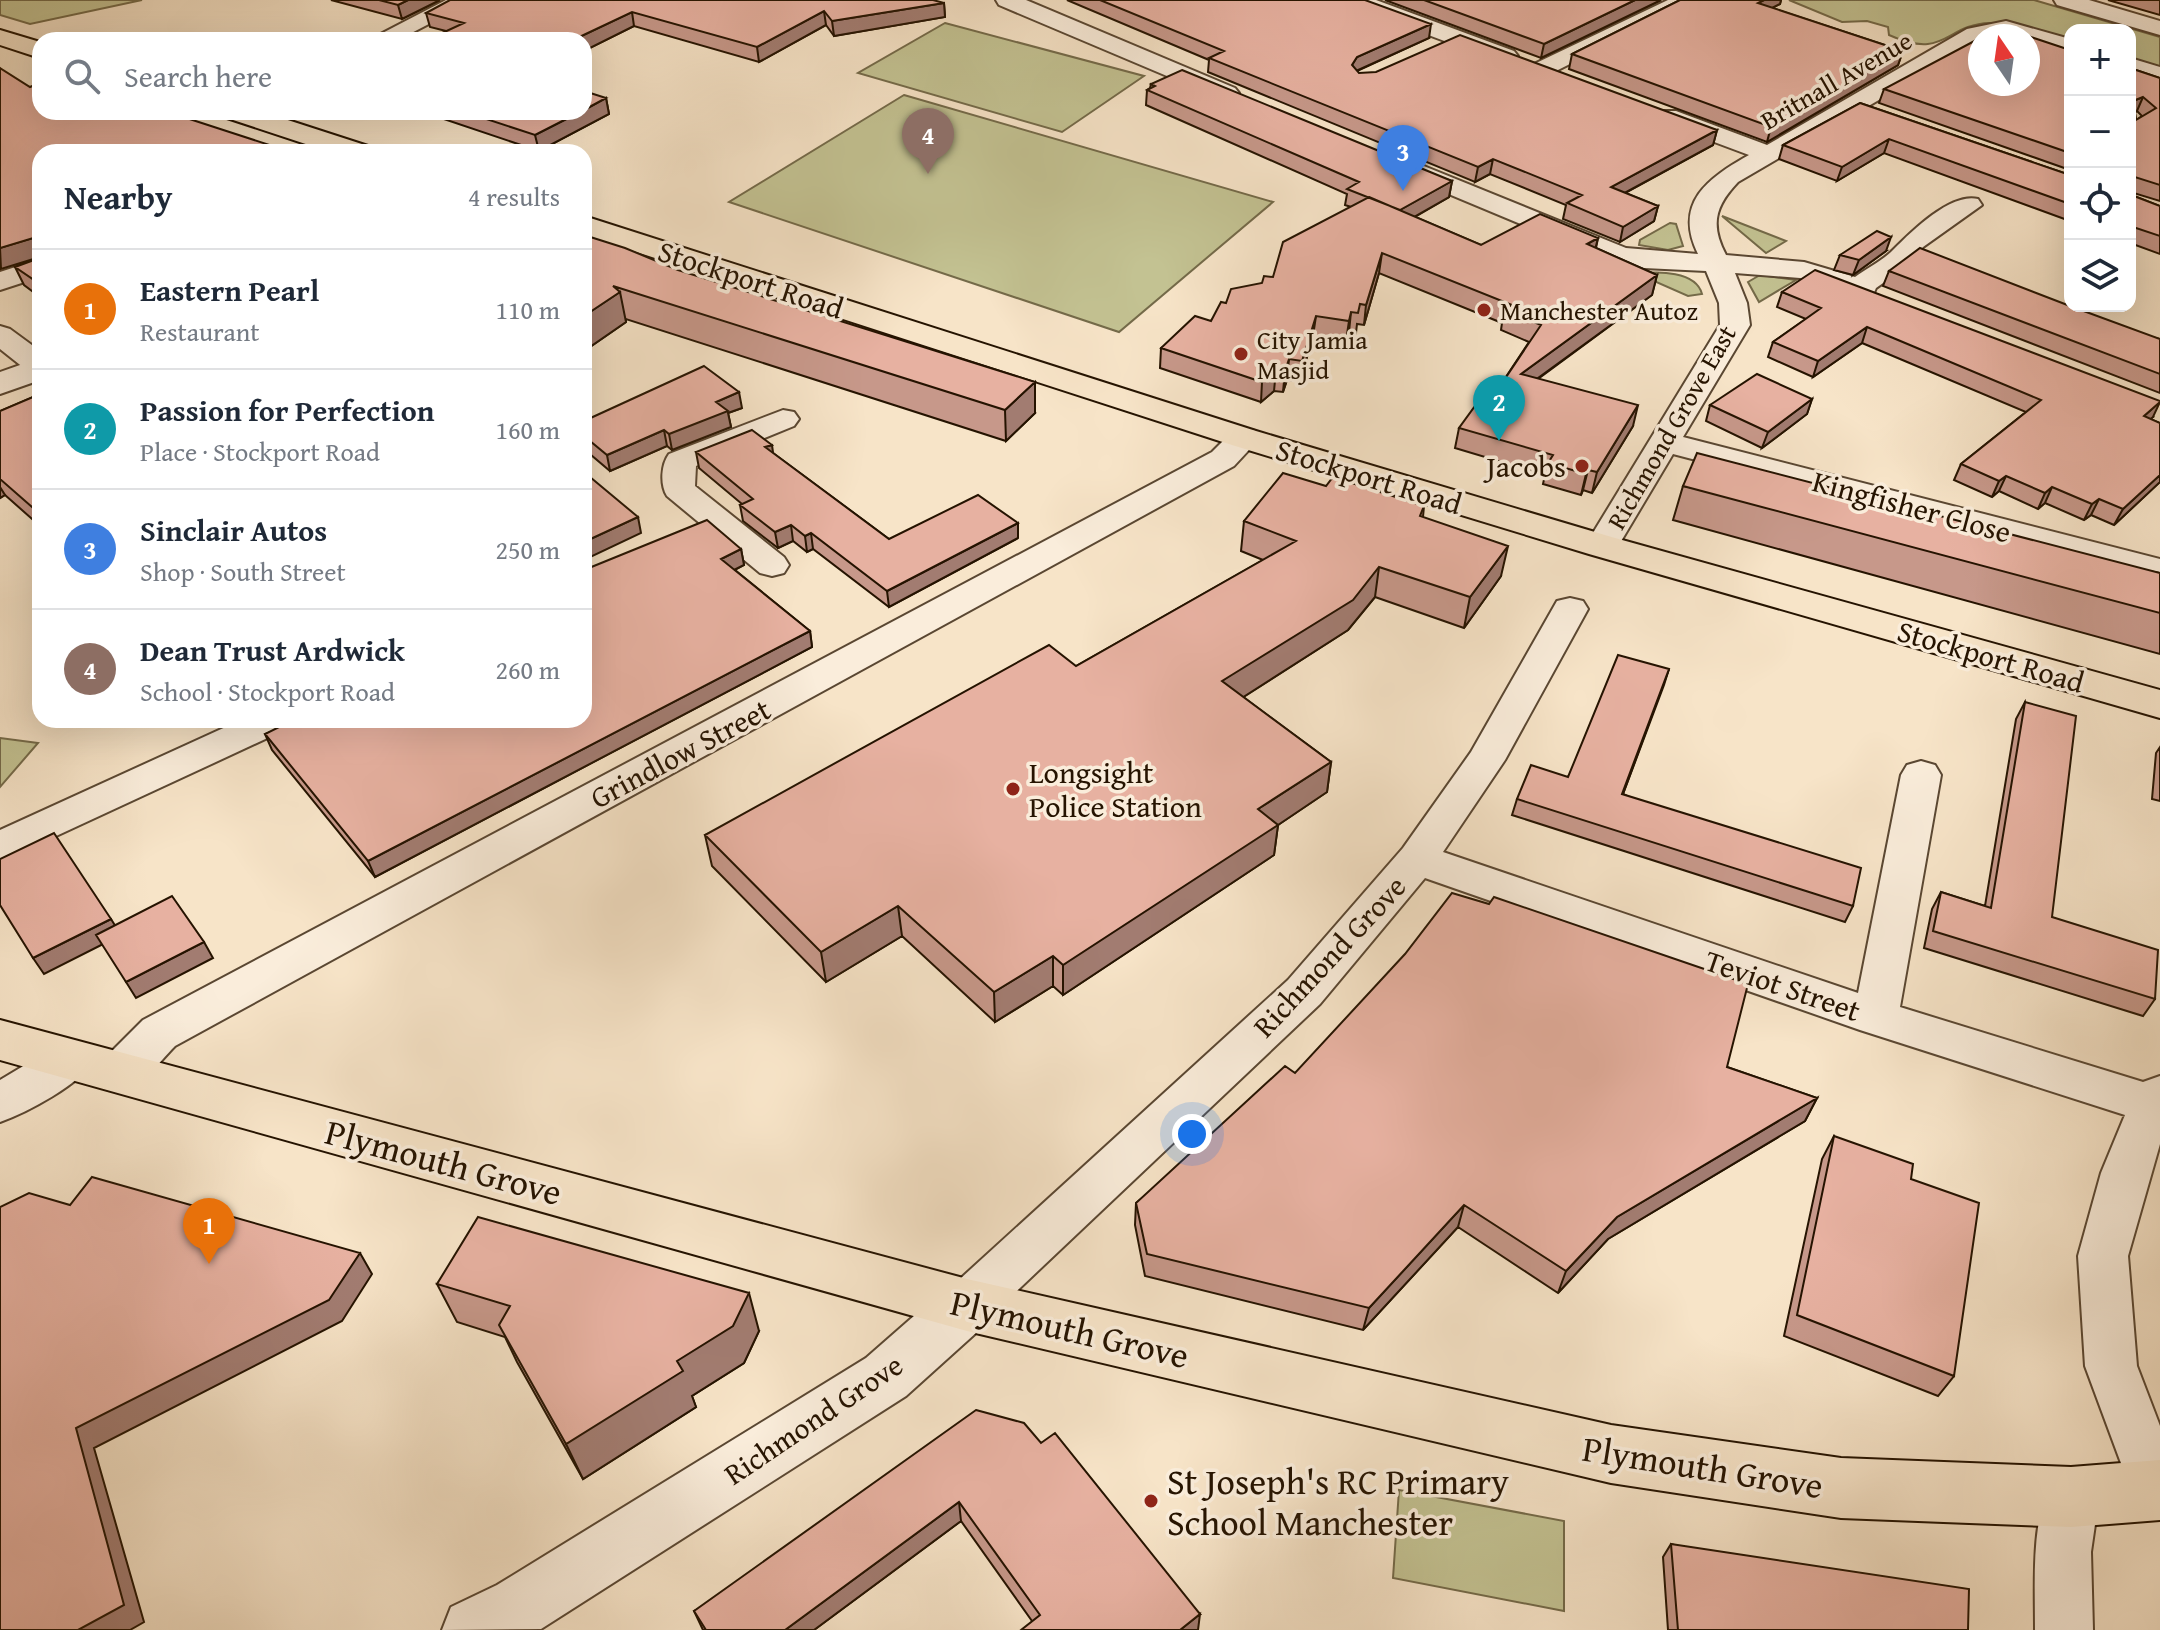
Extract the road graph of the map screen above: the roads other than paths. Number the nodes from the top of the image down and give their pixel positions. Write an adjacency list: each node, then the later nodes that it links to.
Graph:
1 (464, 0): 7 (street)
2 (1007, 0): 17 (street)
3 (1356, 0): 9 (street)
4 (1686, 0): 14 (street)
5 (2065, 0): 6 (street)
6 (2160, 28)
7 (397, 32)
8 (0, 37): 11 (main road)
9 (1456, 38): 12 (street); 14 (street)
10 (2064, 44): 18 (street, Britnall Avenue)
11 (32, 47)
12 (1430, 49)
13 (2136, 67): 15 (street)
14 (1542, 69): 16 (street)
15 (2160, 74)
16 (1570, 80)
17 (1245, 100)
18 (1852, 105): 20 (street); 23 (street, Britnall Avenue)
19 (1641, 106): 23 (street)
20 (1889, 118)
21 (260, 120): 22 (main road)
22 (334, 144)
23 (1769, 154): 27 (street, Britnall Avenue)
24 (1376, 155): 27 (street)
25 (1969, 205): 30 (street)
26 (592, 228): 37 (main road, Stockport Road)
27 (1716, 263): 30 (street); 38 (street, Richmond Grove East)
28 (32, 270): 29 (street)
29 (0, 282)
30 (1859, 287): 31 (street)
31 (1888, 299)
32 (0, 335): 33 (street)
33 (32, 361)
34 (32, 370): 35 (street)
35 (0, 384)
36 (783, 419): 40 (street)
37 (1244, 438): 39 (main road, Stockport Road); 50 (street, Grindlow Street)
38 (1664, 442): 39 (street, Richmond Grove East); 41 (street, Kingfisher Close)
39 (1602, 546): 43 (main road, Stockport Road)
40 (772, 565)
41 (2160, 570)
42 (1570, 609): 47 (street, Richmond Grove)
43 (2160, 704)
44 (257, 728): 46 (street)
45 (1921, 775): 48 (street)
46 (0, 847)
47 (1417, 859): 48 (street, Teviot Street); 53 (street, Richmond Grove)
48 (1876, 1017): 51 (street, Teviot Street)
49 (0, 1040): 50 (main road, Plymouth Grove)
50 (95, 1066): 52 (street, Grindlow Street); 53 (main road, Plymouth Grove)
51 (2156, 1100): 54 (street)
52 (0, 1103)
53 (967, 1305): 55 (main road, Plymouth Grove); 56 (street, Richmond Grove)
54 (2158, 1490): 55 (main road, Plymouth Grove)
55 (2071, 1497): 57 (street)
56 (506, 1622)
57 (2064, 1630)

